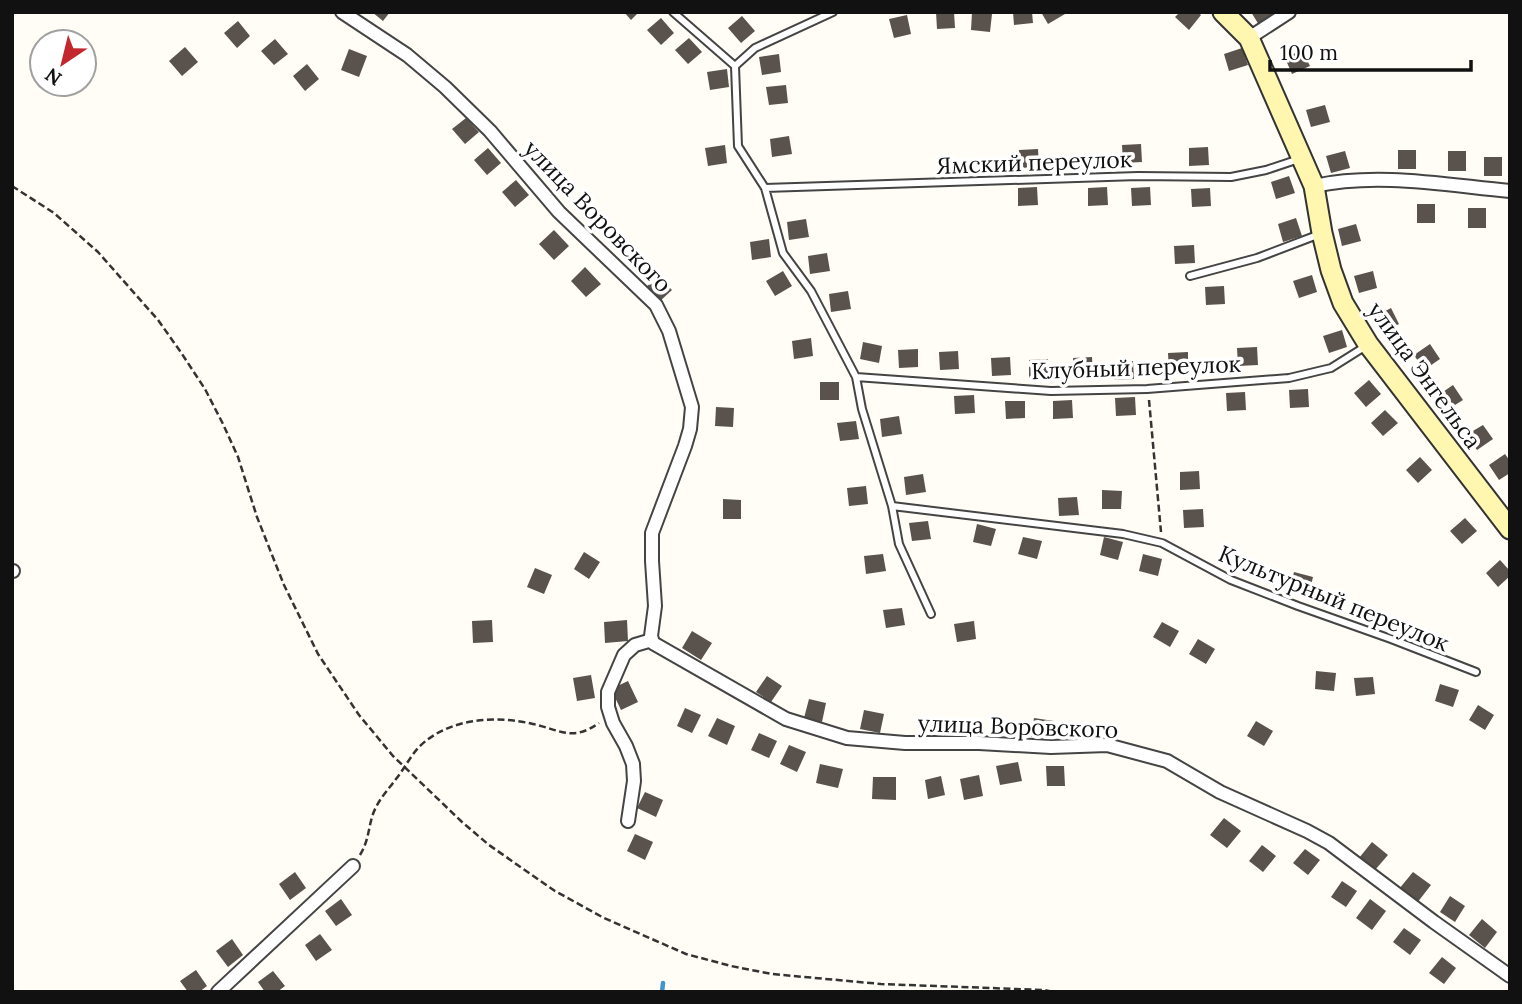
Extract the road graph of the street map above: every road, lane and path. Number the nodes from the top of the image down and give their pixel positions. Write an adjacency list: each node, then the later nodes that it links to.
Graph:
1 (342, 12): 22 (street, улица Воровского)
2 (673, 12): 7 (lane)
3 (833, 12): 7 (lane)
4 (1223, 12): 6 (street, улица Энгельса)
5 (1289, 12): 6 (street)
6 (1249, 38): 8 (street, улица Энгельса)
7 (734, 66): 11 (lane)
8 (1301, 159): 10 (street, улица Энгельса); 11 (lane, Ямский переулок)
9 (12, 186): 25 (path)
10 (1314, 186): 12 (street); 13 (street, улица Энгельса)
11 (765, 188): 16 (lane)
12 (1510, 191)
13 (1322, 233): 14 (lane); 15 (street, улица Энгельса)
14 (1190, 276)
15 (1368, 344): 17 (lane, Клубный переулок); 19 (street, улица Энгельса)
16 (856, 377): 17 (lane, Клубный переулок); 18 (lane)
17 (1147, 389): 20 (path)
18 (892, 506): 20 (lane, Культурный переулок); 21 (lane)
19 (1510, 529)
20 (1163, 543): 23 (lane, Культурный переулок)
21 (931, 614)
22 (652, 640): 24 (street); 28 (street, улица Воровского)
23 (1476, 673)
24 (610, 715): 25 (path); 26 (street)
25 (404, 768): 27 (path); 30 (path)
26 (628, 821)
27 (353, 866): 29 (street)
28 (1510, 976)
29 (218, 992)
30 (1053, 992)

